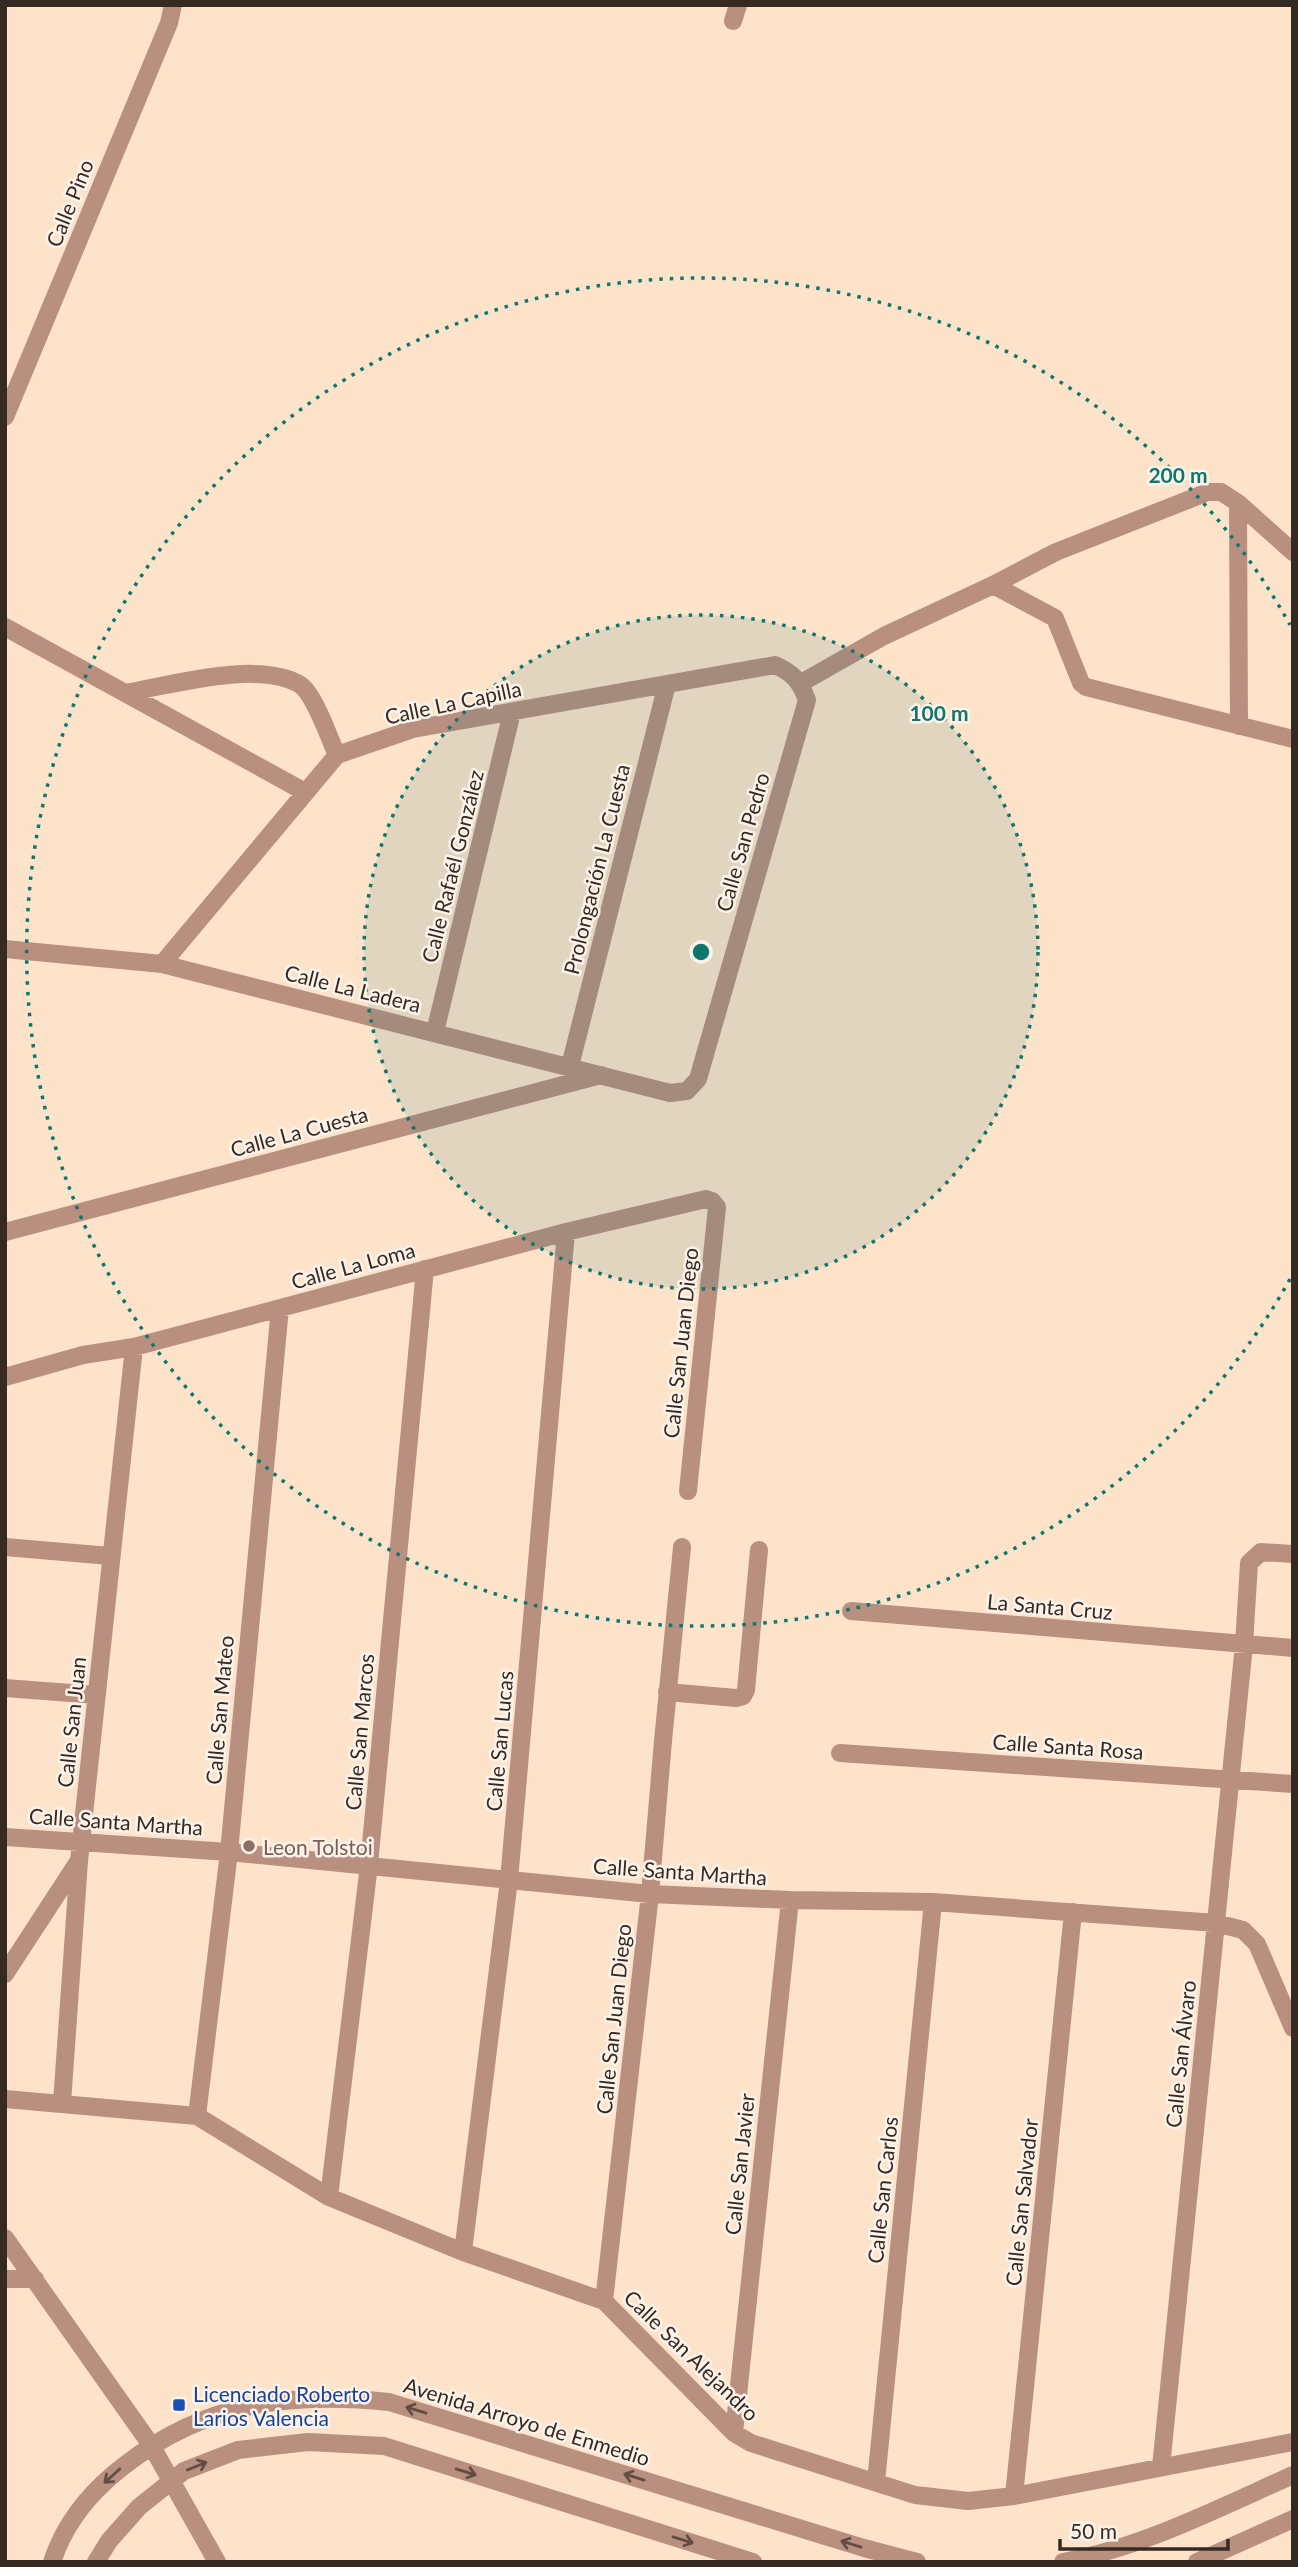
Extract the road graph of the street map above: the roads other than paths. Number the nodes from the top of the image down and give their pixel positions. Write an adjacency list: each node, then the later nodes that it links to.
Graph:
1 (173, 5): 2 (street, Calle Pino)
2 (5, 417)
3 (1238, 503): 4 (street); 5 (street); 11 (street)
4 (1293, 552)
5 (993, 585): 7 (street); 11 (street)
6 (5, 627): 9 (street)
7 (801, 683): 8 (street, Calle La Capilla); 20 (street, Calle San Pedro)
8 (667, 684): 10 (street, Calle La Capilla); 18 (street, Prolongación La Cuesta)
9 (125, 694): 13 (street); 14 (street)
10 (512, 712): 13 (street, Calle La Capilla); 17 (street, Calle Rafaél González)
11 (1239, 726): 12 (street)
12 (1293, 739)
13 (337, 754): 14 (street)
14 (304, 792): 16 (street)
15 (5, 949): 16 (street, Calle La Ladera)
16 (162, 964): 17 (street, Calle La Ladera)
17 (435, 1032): 18 (street, Calle La Ladera)
18 (570, 1066): 19 (street, Calle La Ladera)
19 (604, 1075): 20 (street, Calle La Ladera); 22 (street, Calle La Cuesta)
20 (687, 1091)
21 (712, 1201): 23 (street, Calle La Loma); 28 (street, Calle San Juan Diego)
22 (5, 1231)
23 (566, 1232): 24 (street, Calle La Loma); 48 (street, Calle San Lucas)
24 (425, 1269): 25 (street, Calle La Loma); 47 (street, Calle San Marcos)
25 (280, 1308): 26 (street, Calle La Loma); 45 (street, Calle San Mateo)
26 (134, 1347): 27 (street, Calle La Loma); 33 (street, Calle San Juan)
27 (5, 1377)
28 (688, 1491)
29 (5, 1547): 33 (street)
30 (682, 1547): 38 (street, Calle San Juan Diego)
31 (759, 1550): 38 (street)
32 (1293, 1554): 35 (street, Calle San Álvaro)
33 (110, 1556): 39 (street, Calle San Juan)
34 (851, 1611): 35 (street, La Santa Cruz)
35 (1244, 1645): 36 (street, La Santa Cruz); 41 (street, Calle San Álvaro)
36 (1293, 1648)
37 (5, 1688): 39 (street)
38 (667, 1692): 49 (street, Calle San Juan Diego)
39 (97, 1695): 44 (street, Calle San Juan)
40 (840, 1753): 41 (street, Calle Santa Rosa)
41 (1230, 1781): 42 (street, Calle Santa Rosa); 53 (street, Calle San Álvaro)
42 (1293, 1784)
43 (5, 1837): 44 (street, Calle Santa Martha)
44 (81, 1841): 45 (street, Calle Santa Martha); 46 (street, Calle San Juan)
45 (229, 1852): 47 (street, Calle Santa Martha); 58 (street, Calle San Mateo)
46 (79, 1861): 54 (street); 57 (street, Calle San Juan)
47 (369, 1865): 48 (street, Calle Santa Martha); 59 (street, Calle San Marcos)
48 (509, 1880): 49 (street, Calle Santa Martha); 61 (street, Calle San Lucas)
49 (650, 1894): 50 (street, Calle Santa Martha); 64 (street, Calle San Juan Diego)
50 (790, 1900): 51 (street, Calle Santa Martha); 65 (street, Calle San Javier)
51 (933, 1902): 52 (street, Calle Santa Martha); 71 (street, Calle San Carlos)
52 (1073, 1912): 53 (street, Calle Santa Martha); 72 (street, Calle San Salvador)
53 (1216, 1923): 55 (street, Calle Santa Martha); 68 (street, Calle San Álvaro)
54 (5, 1974)
55 (1293, 2028)
56 (5, 2099): 57 (street, Calle San Alejandro)
57 (62, 2104): 58 (street, Calle San Alejandro)
58 (197, 2116): 59 (street, Calle San Alejandro)
59 (329, 2197): 61 (street, Calle San Alejandro)
60 (5, 2238): 63 (street)
61 (463, 2252): 64 (street, Calle San Alejandro)
62 (5, 2278): 63 (street)
63 (35, 2279): 67 (street)
64 (604, 2301): 65 (street, Calle San Alejandro)
65 (734, 2433): 71 (street, Calle San Alejandro)
66 (1293, 2442): 68 (street, Calle San Alejandro)
67 (151, 2445): 70 (street); 74 (street, Avenida Arroyo de Enmedio, one-way to 74); 78 (street, Avenida Arroyo de Enmedio, one-way to 67)
68 (1161, 2467): 72 (street, Calle San Alejandro)
69 (1293, 2475): 79 (street)
70 (172, 2480): 75 (street); 76 (street); 77 (street, one-way to 77)
71 (876, 2482): 72 (street, Calle San Alejandro)
72 (1014, 2496)
73 (1293, 2519): 80 (street)
74 (51, 2562)
75 (96, 2562)
76 (217, 2562)
77 (753, 2562)
78 (917, 2562)
79 (1063, 2562)
80 (1197, 2562)

